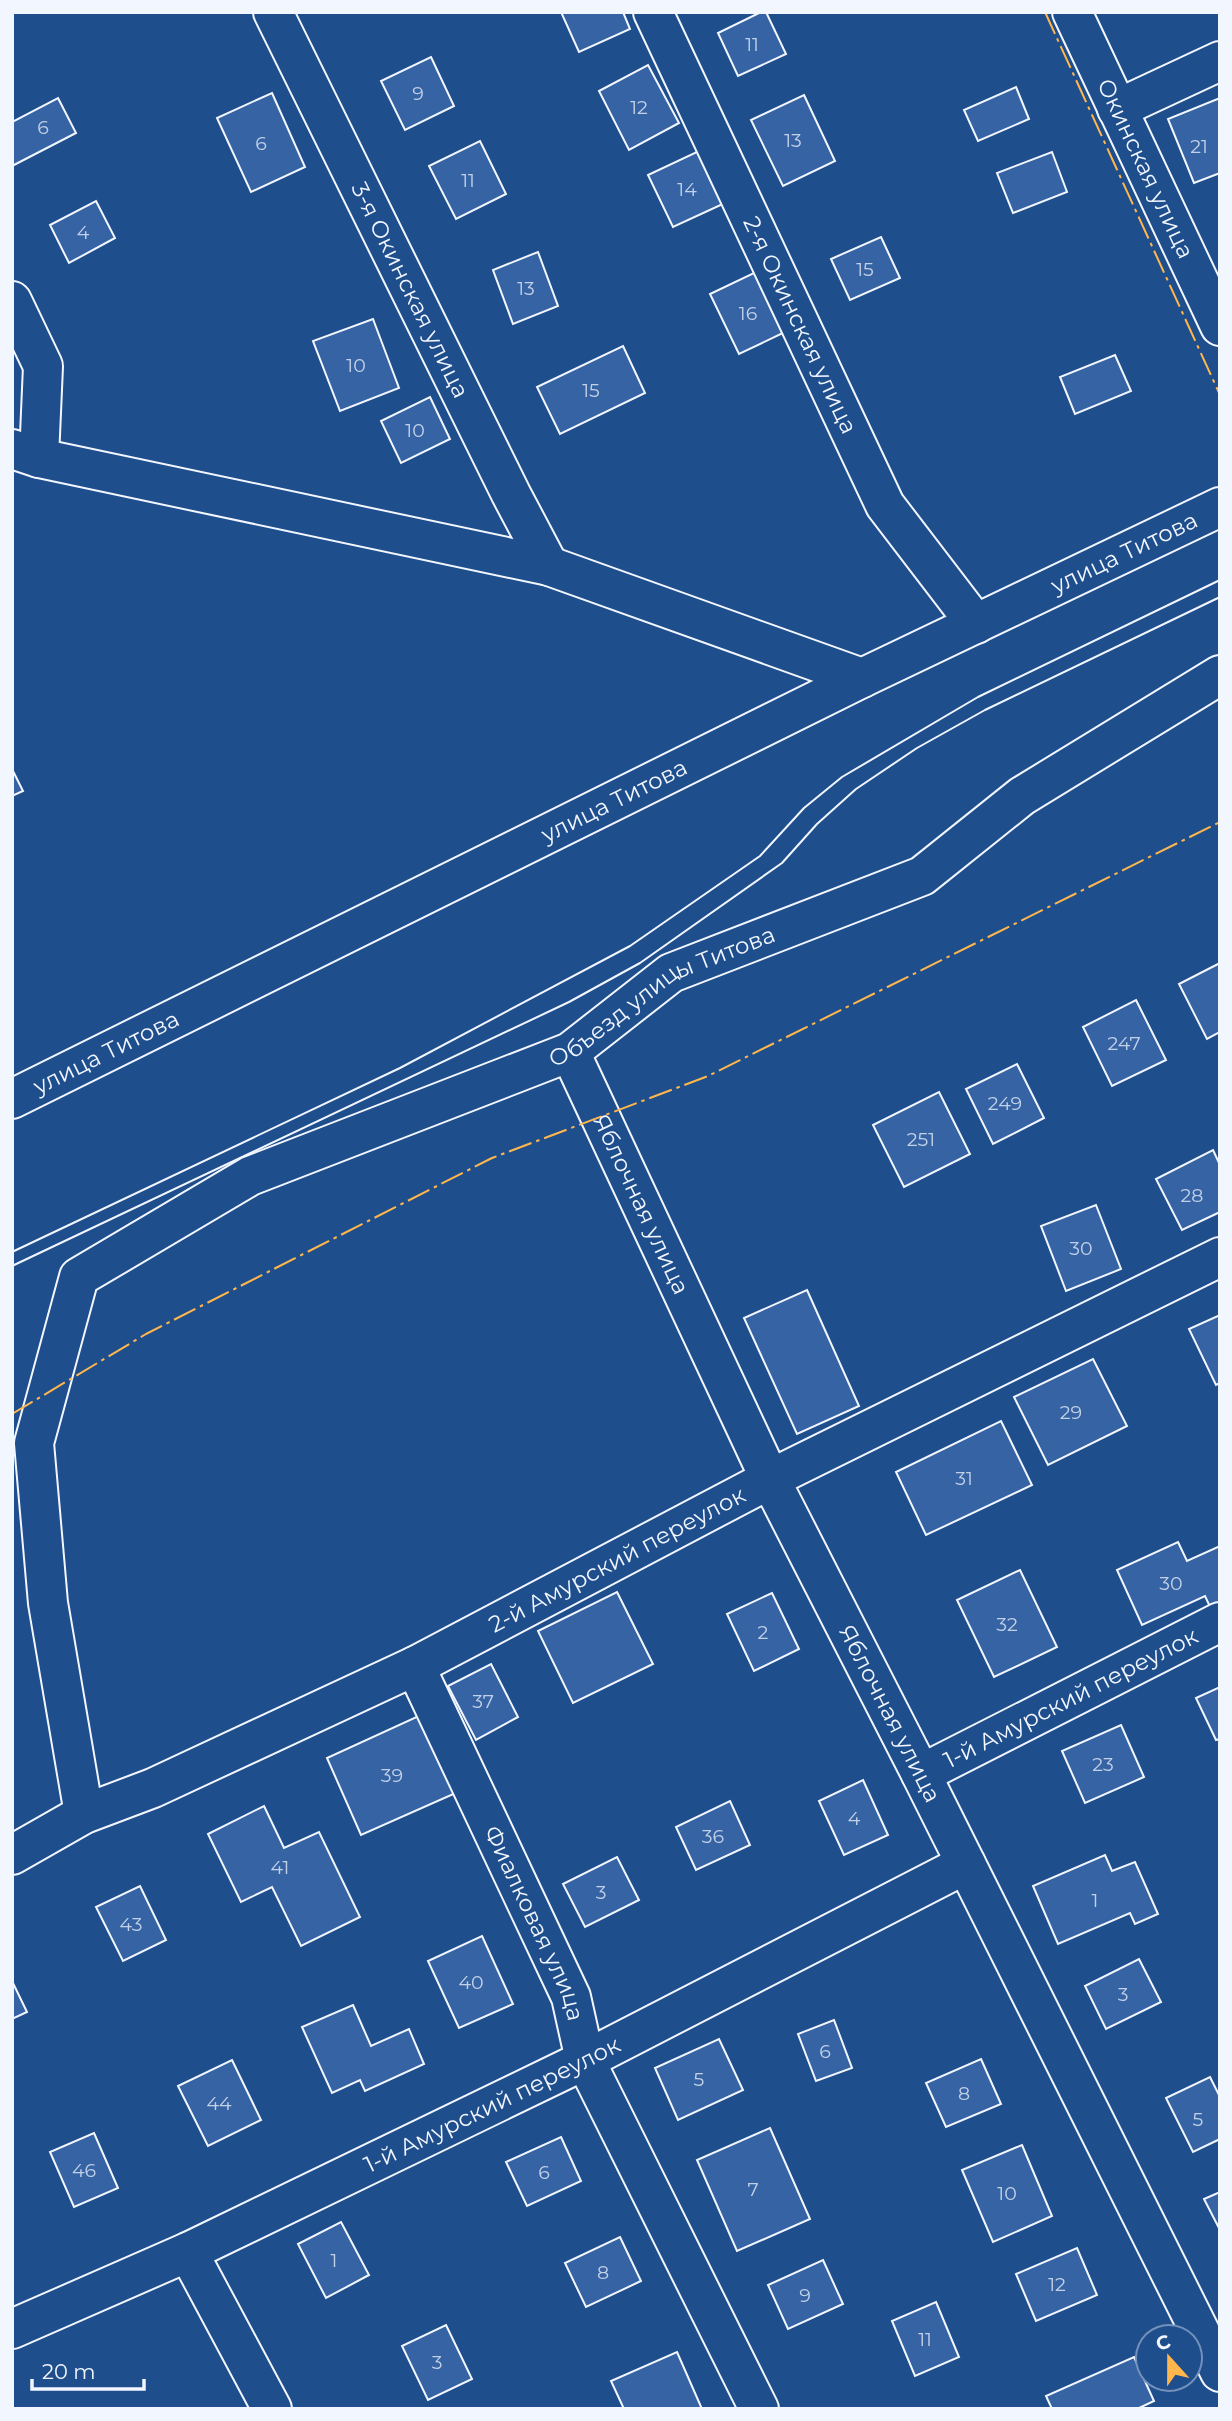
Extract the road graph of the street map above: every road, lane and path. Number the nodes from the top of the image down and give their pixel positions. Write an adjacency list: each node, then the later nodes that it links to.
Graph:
1 (272, 12): 10 (street, 3-я Окинская улица)
2 (653, 12): 11 (street, 2-я Окинская улица)
3 (1072, 12): 5 (street, Окинская улица)
4 (1220, 61): 5 (street)
5 (1117, 109): 7 (street, Окинская улица)
6 (12, 301): 8 (street)
7 (1220, 326)
8 (26, 454): 10 (street)
9 (1220, 507): 11 (street, улица Титова)
10 (549, 566): 13 (street)
11 (976, 624): 13 (street, улица Титова)
12 (1220, 675): 14 (street, Объезд улицы Титова)
13 (862, 678): 15 (street, улица Титова)
14 (569, 1052): 17 (street, Яблочная улица); 21 (street, Объезд улицы Титова)
15 (12, 1099)
16 (1220, 1257): 17 (street, 2-й Амурский переулок)
17 (769, 1479): 19 (street, 2-й Амурский переулок); 20 (street, Яблочная улица)
18 (1220, 1622): 20 (street, 1-й Амурский переулок)
19 (415, 1666): 21 (street, 2-й Амурский переулок); 24 (street, Фиалковая улица)
20 (921, 1774): 23 (street, Яблочная улица)
21 (84, 1814): 22 (street, 2-й Амурский переулок)
22 (12, 1855)
23 (966, 1864): 24 (street, 1-й Амурский переулок); 27 (street, Яблочная улица)
24 (585, 2060): 25 (street, 1-й Амурский переулок); 29 (street, Фиалковая улица)
25 (188, 2252): 26 (street, 1-й Амурский переулок); 28 (street)
26 (12, 2329)
27 (1220, 2372)
28 (272, 2409)
29 (759, 2409)

